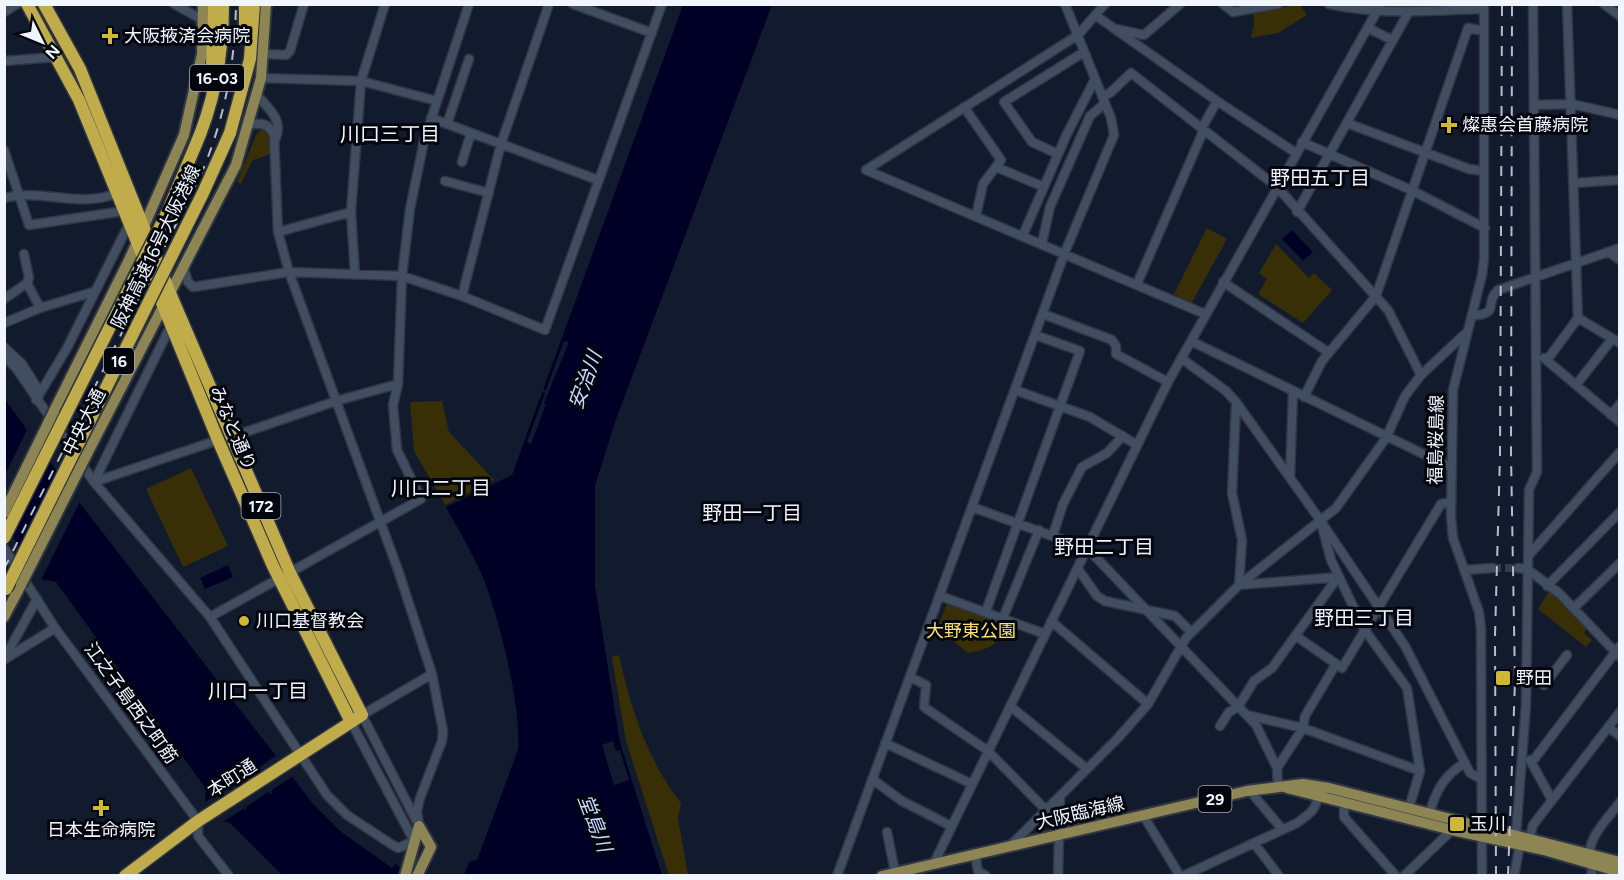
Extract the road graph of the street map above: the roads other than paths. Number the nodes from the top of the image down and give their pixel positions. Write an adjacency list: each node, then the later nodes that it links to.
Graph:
1 (17, 4): 28 (street)
2 (27, 4): 41 (highway, みなと通り / 172)
3 (44, 4): 92 (highway, みなと通り / 172)
4 (174, 4): 32 (street)
5 (203, 4): 32 (main road, 中央大通)
6 (214, 4): 67 (highway, 阪神高速16号大阪港線 / 16)
7 (224, 4): 67 (highway, 16-03)
8 (245, 4): 62 (highway)
9 (254, 4): 62 (highway, 阪神高速16号大阪港線 / 16)
10 (266, 4): 40 (main road, 中央大通)
11 (304, 4): 40 (street)
12 (384, 4): 46 (street)
13 (469, 4): 50 (street)
14 (549, 4): 66 (street)
15 (573, 4): 36 (street)
16 (662, 4): 36 (street)
17 (1065, 4): 37 (street)
18 (1105, 4): 30 (street)
19 (1180, 4): 34 (street)
20 (1223, 4): 21 (street)
21 (1278, 4)
22 (1329, 4): 27 (street)
23 (1533, 4): 54 (street)
24 (1567, 4): 53 (street)
25 (1604, 4): 31 (street)
26 (1484, 7): 29 (street); 35 (street, 福島桜島線)
27 (1379, 8): 29 (street); 33 (street)
28 (4, 12)
29 (1408, 13): 38 (street)
30 (1095, 15): 34 (street); 37 (street)
31 (1620, 16)
32 (203, 20): 92 (main road, 中央大通)
33 (1368, 28): 38 (street); 65 (street)
34 (1115, 29): 51 (street)
35 (1484, 31): 69 (street); 75 (street, 福島桜島線)
36 (652, 33): 76 (street)
37 (1077, 35): 39 (street); 47 (street)
38 (1392, 40): 58 (street)
39 (1084, 52): 45 (street); 52 (street)
40 (264, 54): 44 (main road, 中央大通)
41 (56, 57): 43 (street); 83 (highway, みなと通り / 172)
42 (470, 59): 60 (street)
43 (4, 61)
44 (261, 78): 46 (street); 48 (main road, 中央大通)
45 (1095, 79): 49 (street); 71 (street)
46 (361, 81): 50 (street); 88 (street)
47 (995, 87): 52 (street); 55 (street)
48 (258, 96): 59 (main road, 中央大通); 64 (street)
49 (1104, 100): 61 (street); 97 (street); 99 (street)
50 (437, 101): 57 (street)
51 (1217, 101): 61 (street); 70 (street)
52 (1004, 102): 71 (street)
53 (1572, 104): 54 (street); 56 (street); 79 (street)
54 (1534, 105): 107 (street)
55 (964, 107): 74 (street); 90 (street)
56 (1620, 115)
57 (431, 118): 60 (street); 108 (street)
58 (1347, 123): 69 (street); 72 (street)
59 (250, 124): 64 (street); 104 (main road, 中央大通)
60 (447, 124): 63 (street)
61 (1202, 128): 81 (street); 111 (street)
62 (230, 133): 180 (highway, 阪神高速16号大阪港線 / 16, bridge)
63 (471, 133): 66 (street); 73 (street)
64 (275, 140): 94 (street)
65 (1302, 142): 70 (street); 72 (street)
66 (501, 144): 76 (street); 84 (street)
67 (194, 148): 167 (highway, 阪神高速16号大阪港線 / 16, bridge)
68 (4, 150): 85 (street)
69 (1424, 152): 75 (street); 82 (street)
70 (1296, 153): 81 (street)
71 (1058, 154): 80 (street)
72 (1330, 154): 82 (street); 89 (street)
73 (462, 162)
74 (996, 167): 80 (street); 90 (street)
75 (1484, 171): 93 (street, 福島桜島線)
76 (598, 180): 114 (street)
77 (1620, 180): 79 (street)
78 (445, 181): 84 (street)
79 (1572, 183): 103 (street)
80 (1044, 187): 95 (street)
81 (1277, 187): 89 (street); 109 (street)
82 (1411, 190): 93 (street); 115 (street)
83 (117, 193): 85 (street); 87 (highway, みなと通り / 172)
84 (489, 193): 114 (street)
85 (19, 194): 86 (street); 87 (street)
86 (4, 198)
87 (123, 208): 91 (highway, みなと通り / 172)
88 (351, 212): 94 (street); 106 (street)
89 (1297, 212): 115 (street)
90 (976, 216): 95 (street)
91 (129, 224): 96 (highway, みなと通り / 172); 112 (street)
92 (144, 227): 96 (main road, 中央大通); 113 (highway, みなと通り / 172)
93 (1485, 228): 121 (street, 福島桜島線)
94 (278, 232): 105 (street)
95 (1023, 236): 97 (street)
96 (136, 243): 117 (highway, みなと通り / 172); 161 (main road, 中央大通, bridge)
97 (1042, 243): 99 (street)
98 (1620, 248): 100 (street)
99 (1065, 252): 111 (street); 120 (street)
100 (1608, 252): 102 (street); 103 (street)
101 (24, 254): 110 (street)
102 (1620, 260)
103 (1577, 262): 107 (street); 122 (street)
104 (184, 269): 105 (street); 113 (main road, 中央大通)
105 (289, 272): 106 (street); 143 (street)
106 (355, 274): 108 (street)
107 (1536, 274): 121 (street); 130 (street)
108 (402, 276): 114 (street); 137 (street)
109 (1223, 282): 119 (street); 131 (street)
110 (27, 283): 116 (street); 118 (street)
111 (1137, 284): 119 (street)
112 (93, 292): 118 (street); 142 (street)
113 (170, 293): 117 (main road, 中央大通); 150 (highway, みなと通り / 172)
114 (462, 296)
115 (1376, 296): 131 (street); 135 (street)
116 (4, 299)
117 (162, 307): 124 (highway, みなと通り / 172); 187 (main road, 中央大通, bridge)
118 (40, 308): 123 (street)
119 (1205, 314): 127 (street)
120 (1043, 315): 126 (street); 136 (street)
121 (1472, 316): 125 (street, 福島桜島線)
122 (1578, 318): 128 (street); 134 (street)
123 (4, 323)
124 (171, 325): 152 (highway, みなと通り / 172); 157 (street)
125 (1467, 332): 135 (street); 155 (street, 福島桜島線)
126 (1035, 335): 139 (street); 146 (street)
127 (1191, 341): 133 (street); 140 (street)
128 (1616, 341): 138 (street)
129 (4, 347): 142 (street)
130 (1537, 351): 134 (street); 170 (street)
131 (1328, 352): 141 (street)
132 (4, 356): 142 (street)
133 (1182, 358): 136 (street); 144 (street)
134 (1547, 360): 138 (street)
135 (1421, 375): 151 (street)
136 (1168, 382): 153 (street)
137 (398, 384): 143 (street); 163 (street)
138 (1576, 385): 147 (street)
139 (1015, 390): 146 (street); 159 (street)
140 (1293, 392): 141 (street); 156 (street)
141 (1304, 397): 151 (street)
142 (36, 400): 157 (street)
143 (336, 401): 150 (street); 163 (street)
144 (1236, 402): 156 (street); 178 (street)
145 (1620, 404): 147 (street)
146 (1060, 406): 149 (street); 164 (street)
147 (1611, 414): 148 (street)
148 (1620, 422)
149 (1123, 436): 153 (street); 166 (street)
150 (231, 437): 176 (highway, みなと通り / 172)
151 (1386, 438): 155 (street); 162 (street)
152 (218, 440): 157 (street); 176 (highway, みなと通り / 172)
153 (1137, 445): 169 (street)
154 (1620, 452): 170 (street)
155 (1452, 468): 158 (street, 福島桜島線)
156 (1290, 477): 162 (street)
157 (94, 482): 188 (street)
158 (1451, 502): 175 (street, 福島桜島線); 183 (street)
159 (972, 507): 164 (street); 181 (street)
160 (1620, 512): 179 (street)
161 (4, 513)
162 (1320, 520): 177 (street); 178 (street); 183 (street)
163 (378, 522): 176 (street); 202 (street)
164 (1019, 522): 165 (street); 186 (street)
165 (1039, 530): 166 (street); 189 (street)
166 (1053, 535): 169 (street)
167 (4, 538)
168 (4, 548): 182 (street, 江之子島西之町筋)
169 (1088, 549): 174 (street); 185 (street)
170 (1529, 555): 173 (street)
171 (1620, 563): 184 (street)
172 (1492, 568): 175 (street)
173 (1522, 568): 179 (street); 201 (street)
174 (1078, 569): 185 (street); 190 (street)
175 (1464, 570): 225 (street, 福島桜島線)
176 (285, 576): 188 (street); 208 (highway, みなと通り / 172); 210 (highway, みなと通り / 172)
177 (1338, 577): 178 (street); 192 (street); 195 (street)
178 (1239, 585): 193 (street)
179 (1547, 586): 184 (street)
180 (5, 590)
181 (940, 596): 186 (street); 203 (street)
182 (37, 599): 191 (street, 江之子島西之町筋); 199 (street)
183 (1378, 605): 192 (street); 220 (street)
184 (1574, 608): 197 (street)
185 (1146, 610): 193 (street); 196 (street)
186 (986, 611): 189 (street)
187 (4, 617)
188 (210, 617): 218 (street)
189 (1003, 618): 194 (street)
190 (1052, 621): 194 (street); 204 (street)
191 (55, 628): 199 (street); 238 (street, 江之子島西之町筋)
192 (1364, 628): 200 (street); 223 (street)
193 (1191, 632): 196 (street)
194 (1045, 634): 205 (street)
195 (1296, 636): 200 (street); 206 (street)
196 (1182, 645): 204 (street); 206 (street)
197 (1618, 652): 219 (street)
198 (1567, 656): 201 (street)
199 (4, 659)
200 (1339, 666): 212 (street)
201 (1526, 672): 217 (street)
202 (432, 674): 208 (street); 239 (street)
203 (909, 677): 215 (street); 216 (street)
204 (1148, 704): 222 (street)
205 (1010, 706): 216 (street); 222 (street)
206 (1238, 707): 209 (street); 211 (street)
207 (1620, 712): 213 (street)
208 (362, 714): 210 (highway, 本町通); 239 (street, みなと通り)
209 (1246, 715): 212 (street); 221 (street)
210 (351, 722): 218 (highway, 本町通); 248 (street, みなと通り)
211 (1220, 726)
212 (1303, 728): 221 (street); 223 (street)
213 (1608, 728): 214 (street); 231 (street)
214 (1620, 736)
215 (885, 743): 224 (street); 226 (street)
216 (988, 751): 226 (street); 235 (street)
217 (1522, 754): 219 (street); 247 (street)
218 (300, 756): 238 (highway, 本町通); 248 (street)
219 (1532, 762): 231 (street)
220 (1465, 763): 225 (street); 236 (street)
221 (1277, 768): 227 (street)
222 (1087, 770): 230 (street)
223 (1420, 771): 234 (street)
224 (872, 779): 240 (street); 265 (street)
225 (1481, 779): 243 (street, 福島桜島線)
226 (972, 784): 240 (street)
227 (1282, 788): 228 (main road, 大阪臨海線 / 29); 229 (main road, 大阪臨海線); 234 (main road, 大阪臨海線 / 29)
228 (1250, 791): 237 (main road, 大阪臨海線 / 29); 241 (street)
229 (1318, 795): 233 (main road, 大阪臨海線); 241 (street)
230 (1060, 797): 235 (street); 245 (street)
231 (1552, 800): 246 (street)
232 (1620, 802): 252 (street)
233 (1344, 804): 242 (main road, 大阪臨海線); 269 (street)
234 (1409, 808): 236 (main road, 大阪臨海線 / 29)
235 (1046, 810): 250 (street)
236 (1430, 813): 243 (main road, 大阪臨海線 / 29)
237 (1143, 816): 245 (main road, 大阪臨海線 / 29); 261 (street)
238 (198, 821): 262 (highway, 本町通); 263 (street, 江之子島西之町筋)
239 (419, 826): 248 (main road); 253 (main road, みなと通り)
240 (951, 826): 254 (street)
241 (1282, 829): 249 (street)
242 (1452, 830): 243 (main road, 大阪臨海線); 270 (street)
243 (1482, 830): 247 (main road, 大阪臨海線 / 29); 271 (street, 福島桜島線)
244 (887, 832): 258 (street)
245 (1059, 835): 250 (main road, 大阪臨海線 / 29); 267 (street)
246 (1530, 837): 247 (main road, 大阪臨海線 / 29); 252 (main road, 大阪臨海線 / 29)
247 (1518, 839): 255 (main road, 大阪臨海線); 272 (street)
248 (414, 841): 253 (main road, みなと通り); 259 (main road)
249 (1254, 843): 261 (street); 268 (street)
250 (1009, 846): 251 (main road, 大阪臨海線 / 29)
251 (975, 854): 254 (main road, 大阪臨海線 / 29); 260 (street)
252 (1589, 854): 255 (street); 256 (main road, 大阪臨海線 / 29)
253 (425, 857): 264 (main road)
254 (934, 863): 257 (main road, 大阪臨海線 / 29)
255 (1593, 870): 256 (main road, 大阪臨海線)
256 (1618, 870)
257 (919, 871): 258 (main road, 大阪臨海線 / 29)
258 (895, 872): 266 (main road, 大阪臨海線 / 29)
259 (405, 874)
260 (979, 874)
261 (1184, 875)
262 (125, 876)
263 (229, 876)
264 (417, 876)
265 (837, 876)
266 (882, 876)
267 (1058, 876)
268 (1279, 876)
269 (1396, 876)
270 (1404, 876)
271 (1482, 876)
272 (1514, 876)

